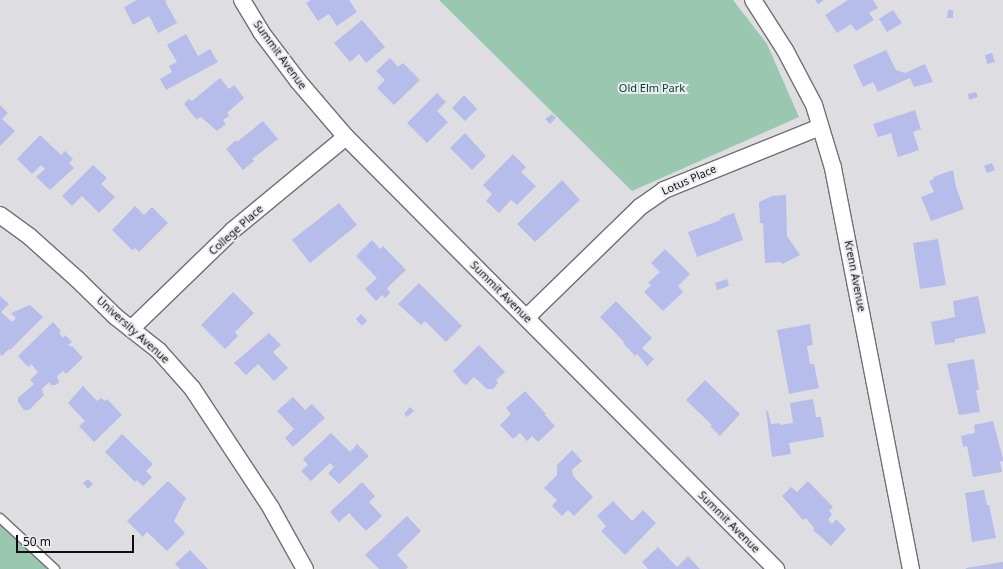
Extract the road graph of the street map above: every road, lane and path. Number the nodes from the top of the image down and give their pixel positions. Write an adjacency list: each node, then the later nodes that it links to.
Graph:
1 (242, 0): 4 (street, Summit Avenue)
2 (753, 0): 3 (street, Krenn Avenue)
3 (820, 127): 6 (street, Lotus Place); 12 (street, Krenn Avenue)
4 (346, 137): 6 (street, Summit Avenue); 7 (street, College Place)
5 (0, 216): 7 (street, University Avenue)
6 (527, 317): 11 (street, Summit Avenue)
7 (131, 329): 10 (street, University Avenue)
8 (0, 518): 9 (lane)
9 (55, 569)
10 (305, 569)
11 (776, 569)
12 (911, 569)

